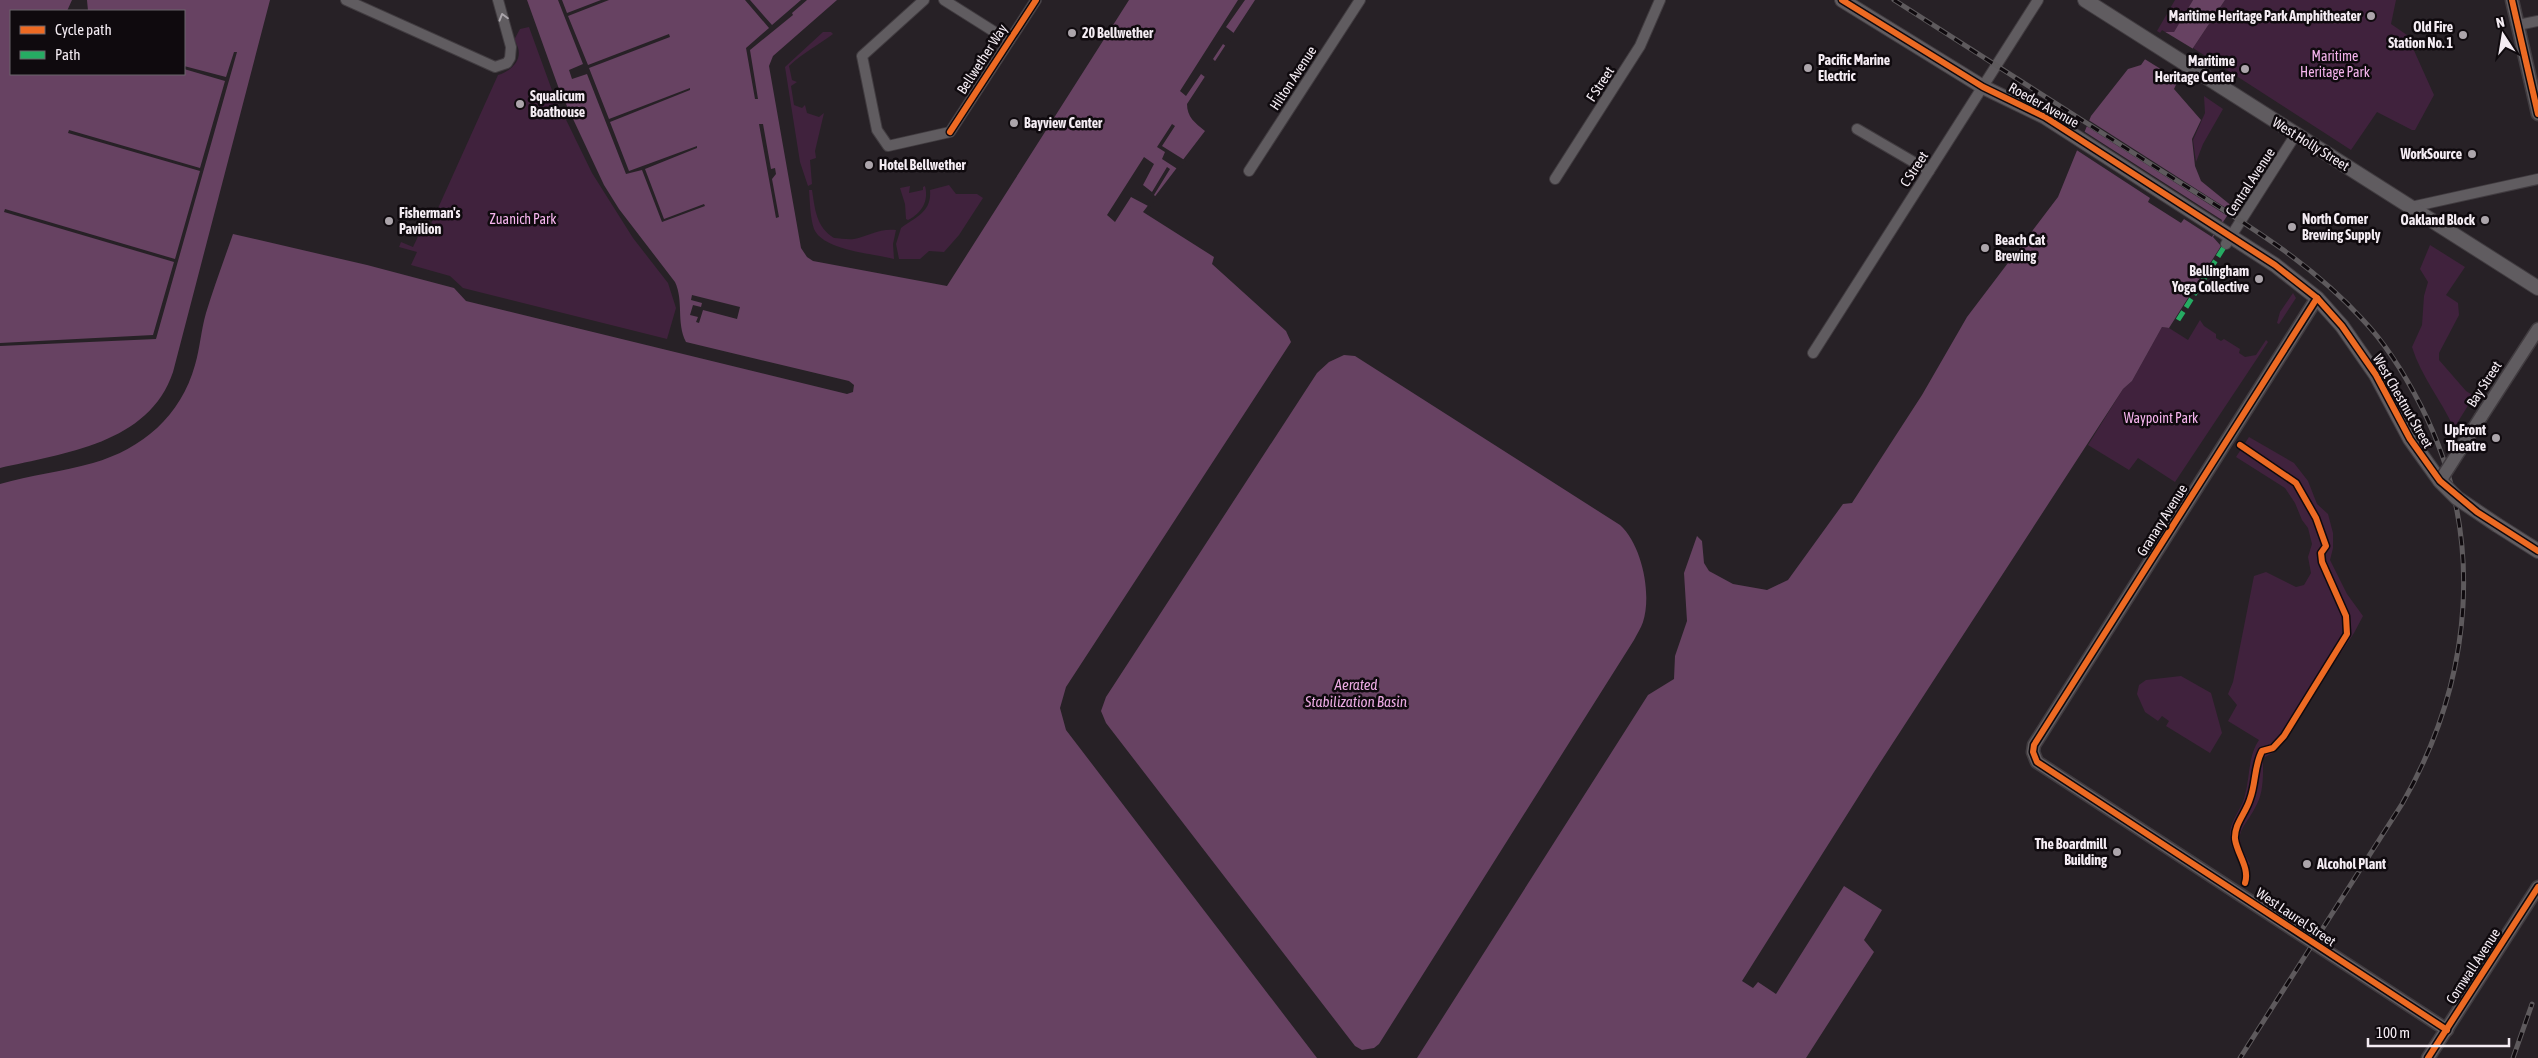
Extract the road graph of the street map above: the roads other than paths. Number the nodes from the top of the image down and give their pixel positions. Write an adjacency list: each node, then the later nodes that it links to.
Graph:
1 (346, 0): 2 (street, one-way to 2)
2 (498, 0)
3 (924, 0): 14 (street, Bellwether Way)
4 (944, 0): 14 (street, Bellwether Way)
5 (1036, 0): 14 (street, Bellwether Way)
6 (1360, 0): 19 (street, Hilton Avenue)
7 (1660, 0): 21 (street, F Street)
8 (1842, 0): 15 (main road, Roeder Avenue)
9 (2038, 0): 15 (street, C Street)
10 (2085, 0): 18 (main road, West Holly Street)
11 (2512, 0): 13 (street)
12 (2538, 21): 13 (street)
13 (2518, 25): 16 (street)
14 (1009, 41)
15 (1983, 87): 20 (street, C Street); 24 (main road, Roeder Avenue)
16 (2538, 114)
17 (1857, 129): 20 (street)
18 (2296, 134): 23 (main road, West Holly Street); 24 (street, Central Avenue)
19 (1249, 171)
20 (1929, 171): 28 (street, C Street)
21 (1555, 179)
22 (2538, 179): 23 (street)
23 (2410, 207): 25 (main road, West Holly Street)
24 (2229, 239): 26 (main road, West Chestnut Street)
25 (2538, 288)
26 (2317, 298): 29 (main road, West Chestnut Street); 31 (street, Granary Avenue)
27 (2538, 329): 29 (street, Bay Street, bridge)
28 (1812, 353)
29 (2440, 481): 30 (main road, West Chestnut Street, bridge)
30 (2538, 551)
31 (2034, 756): 33 (street, West Laurel Street)
32 (2538, 887): 33 (street, Cornwall Avenue)
33 (2447, 1030): 34 (street, Cornwall Avenue)
34 (2428, 1058)

